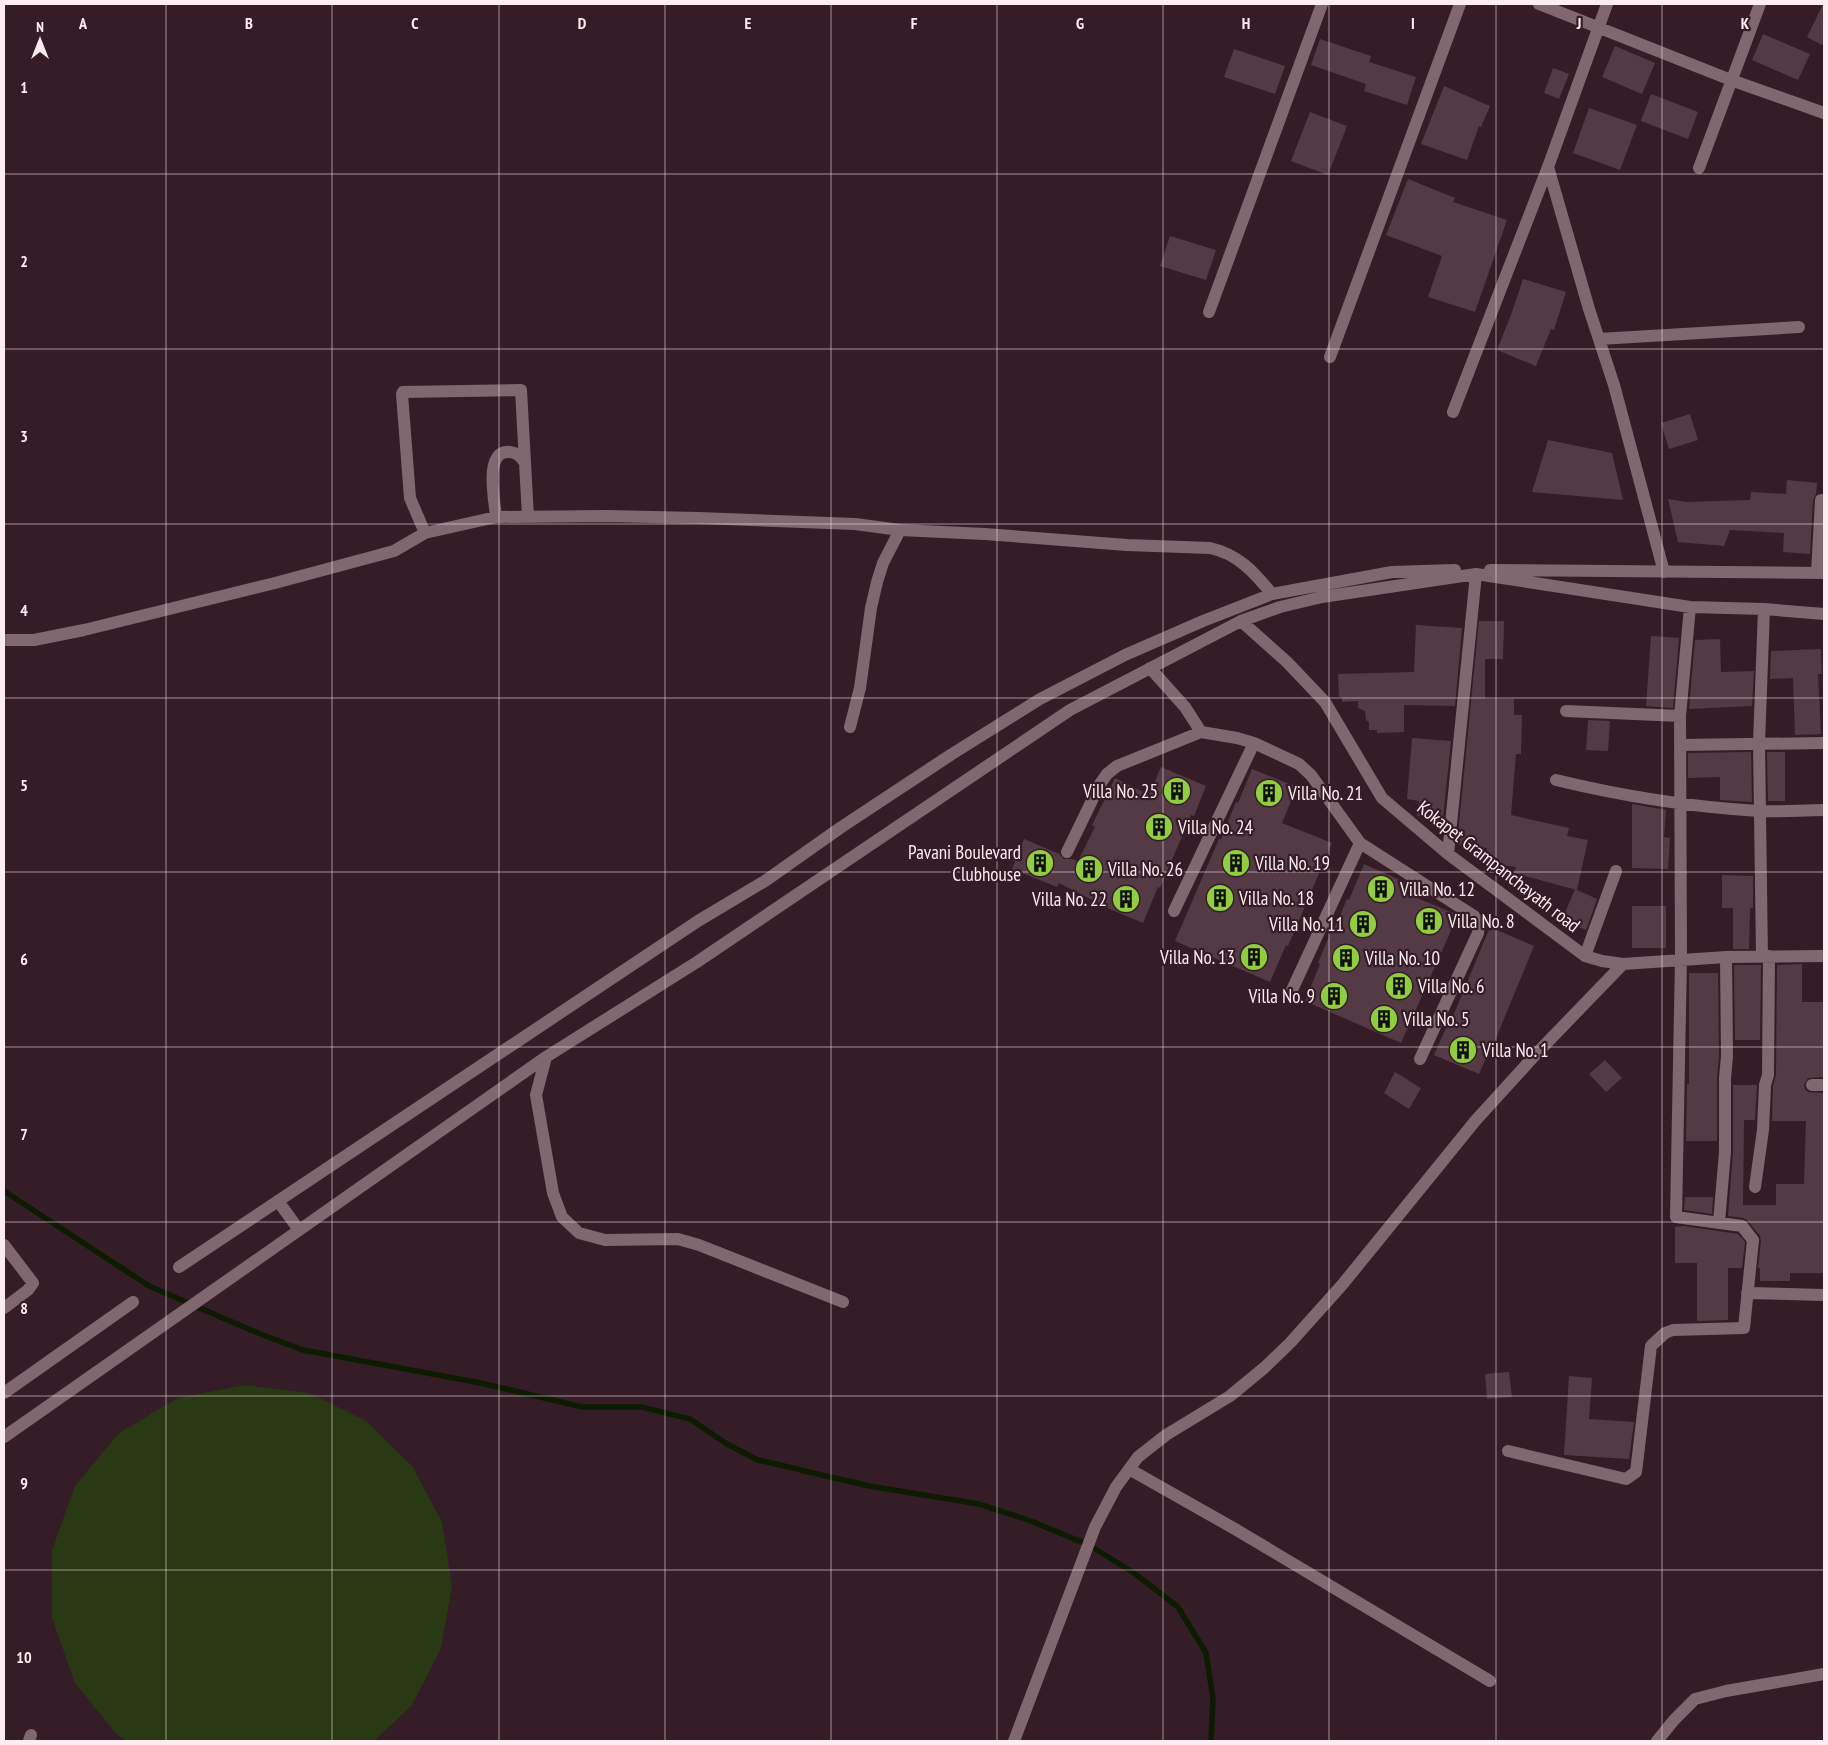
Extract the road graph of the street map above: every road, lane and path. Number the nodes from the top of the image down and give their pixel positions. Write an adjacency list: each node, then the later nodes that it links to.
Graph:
1 (1322, 4): 11 (street)
2 (1460, 4): 14 (street)
3 (1539, 4): 6 (street)
4 (1607, 4): 6 (street)
5 (1760, 4): 7 (street)
6 (1598, 28): 7 (street); 9 (street)
7 (1731, 80): 8 (street); 10 (street)
8 (1824, 113)
9 (1548, 167): 13 (street); 15 (street)
10 (1699, 168)
11 (1209, 312)
12 (1799, 327): 13 (street)
13 (1599, 339): 22 (street)
14 (1330, 357)
15 (1453, 412)
16 (525, 463): 18 (street); 19 (street); 21 (street)
17 (1821, 500): 23 (street)
18 (496, 517): 19 (street); 21 (street)
19 (528, 517): 20 (street)
20 (900, 530): 25 (street); 34 (street)
21 (425, 533): 30 (street)
22 (1664, 572): 23 (street); 25 (street)
23 (1821, 573)
24 (1476, 574): 26 (street); 29 (street); 46 (street)
25 (1272, 594): 59 (street)
26 (1690, 607): 27 (street); 33 (street)
27 (1764, 609): 28 (street); 37 (street)
28 (1824, 614)
29 (1241, 622): 31 (street); 46 (street, Kokapet Grampanchayath road)
30 (4, 640)
31 (1150, 668): 35 (street); 56 (street)
32 (1566, 711): 33 (street)
33 (1680, 716): 39 (street)
34 (850, 727)
35 (1201, 732): 36 (street); 45 (street)
36 (1254, 743): 44 (street); 48 (street)
37 (1759, 743): 38 (street); 39 (street); 43 (street)
38 (1824, 743)
39 (1680, 745): 41 (street)
40 (1556, 780): 41 (street)
41 (1680, 803): 43 (street); 53 (street)
42 (1824, 810): 43 (street)
43 (1760, 811): 50 (street)
44 (1360, 843): 55 (street); 57 (street)
45 (1067, 852)
46 (1448, 854): 49 (street, Kokapet Grampanchayath road)
47 (1616, 871): 49 (street)
48 (1174, 911)
49 (1585, 956): 54 (street, Kokapet Grampanchayath road)
50 (1765, 956): 51 (street, Kokapet Grampanchayath road); 52 (street, Kokapet Grampanchayath road); 58 (street)
51 (1824, 956)
52 (1726, 957): 53 (street, Kokapet Grampanchayath road); 60 (street)
53 (1681, 959): 54 (street, Kokapet Grampanchayath road); 60 (street)
54 (1623, 964): 72 (street)
55 (1292, 990)
56 (546, 1057): 61 (street); 67 (street)
57 (1420, 1060)
58 (1755, 1187)
59 (278, 1201): 61 (street); 63 (street)
60 (1718, 1222): 64 (street)
61 (299, 1230): 70 (street)
62 (4, 1245): 68 (street)
63 (179, 1267)
64 (1747, 1292): 65 (street); 71 (street)
65 (1824, 1295)
66 (133, 1302): 69 (street)
67 (843, 1302)
68 (4, 1308)
69 (4, 1393)
70 (5, 1434)
71 (1508, 1451)
72 (1129, 1469): 74 (street); 75 (street)
73 (1824, 1674): 76 (street)
74 (1490, 1681)
75 (1014, 1741)
76 (1657, 1741)

